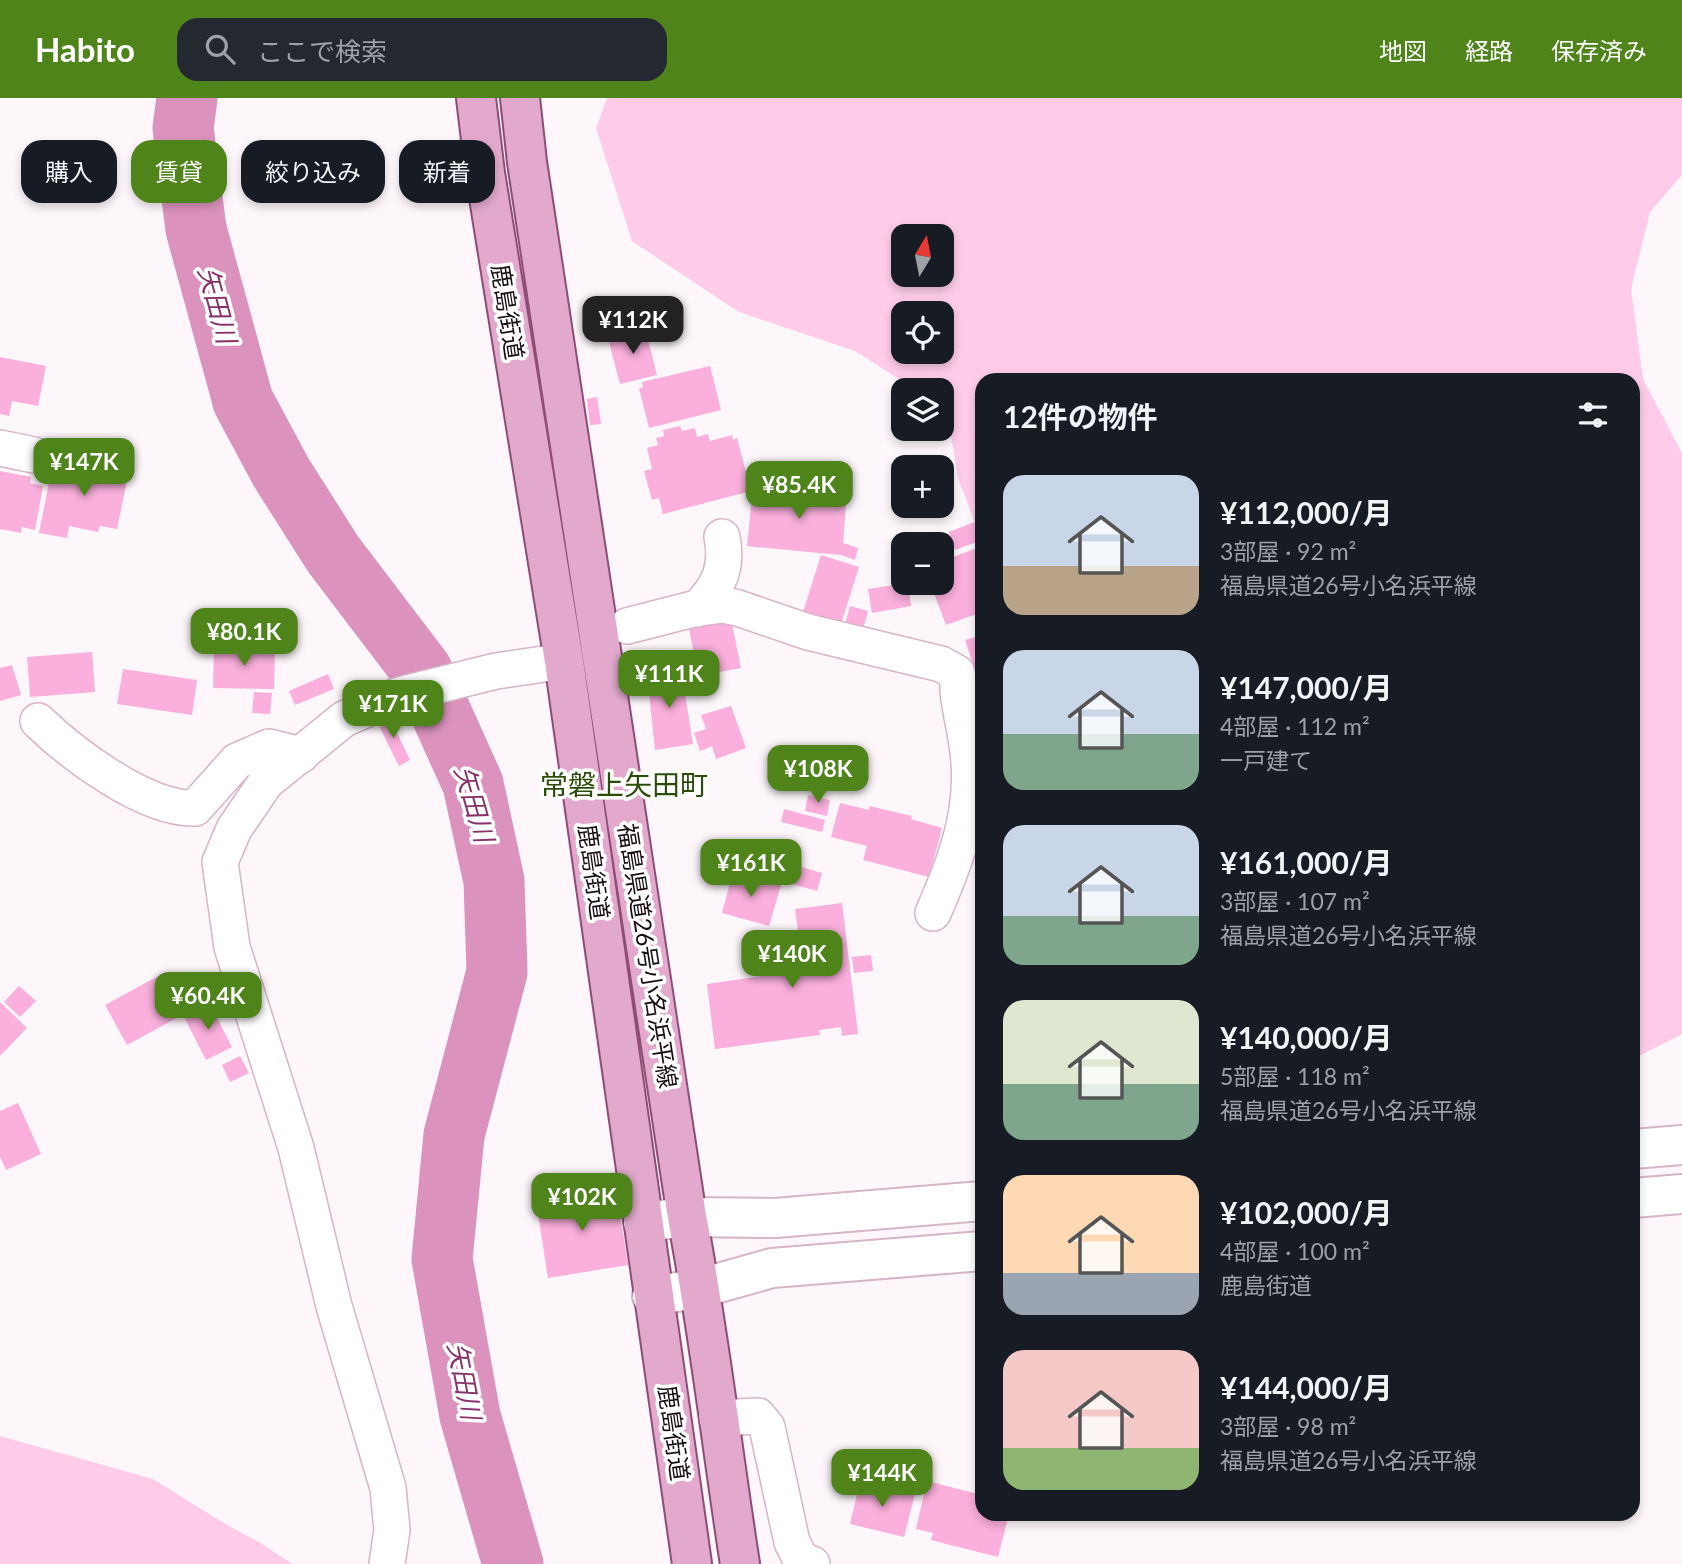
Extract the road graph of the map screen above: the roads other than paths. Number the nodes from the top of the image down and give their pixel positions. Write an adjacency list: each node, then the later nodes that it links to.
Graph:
1 (476, 98): 11 (main road, 鹿島街道)
2 (520, 98): 22 (main road, 福島県道26号小名浜平線)
3 (0, 448): 4 (street)
4 (34, 455)
5 (722, 537): 7 (street)
6 (774, 597): 7 (street)
7 (710, 607): 8 (street); 10 (street)
8 (627, 626)
9 (926, 639): 10 (street)
10 (872, 647): 14 (street)
11 (564, 661): 15 (street); 23 (main road, 鹿島街道)
12 (970, 682): 14 (street)
13 (38, 721): 15 (street)
14 (963, 725): 16 (street)
15 (301, 755): 28 (street)
16 (933, 913)
17 (1682, 1145): 18 (street)
18 (1640, 1148)
19 (1682, 1194): 20 (street)
20 (1640, 1197)
21 (975, 1202): 22 (street)
22 (687, 1217): 23 (street); 25 (main road, 福島県道26号小名浜平線)
23 (643, 1222): 26 (main road, 鹿島街道)
24 (975, 1252): 25 (street)
25 (701, 1288): 26 (street); 27 (main road, 福島県道26号小名浜平線)
26 (652, 1296): 29 (main road, 鹿島街道)
27 (717, 1418): 30 (main road, 福島県道26号小名浜平線); 31 (street)
28 (387, 1564)
29 (692, 1564)
30 (740, 1564)
31 (812, 1564)

